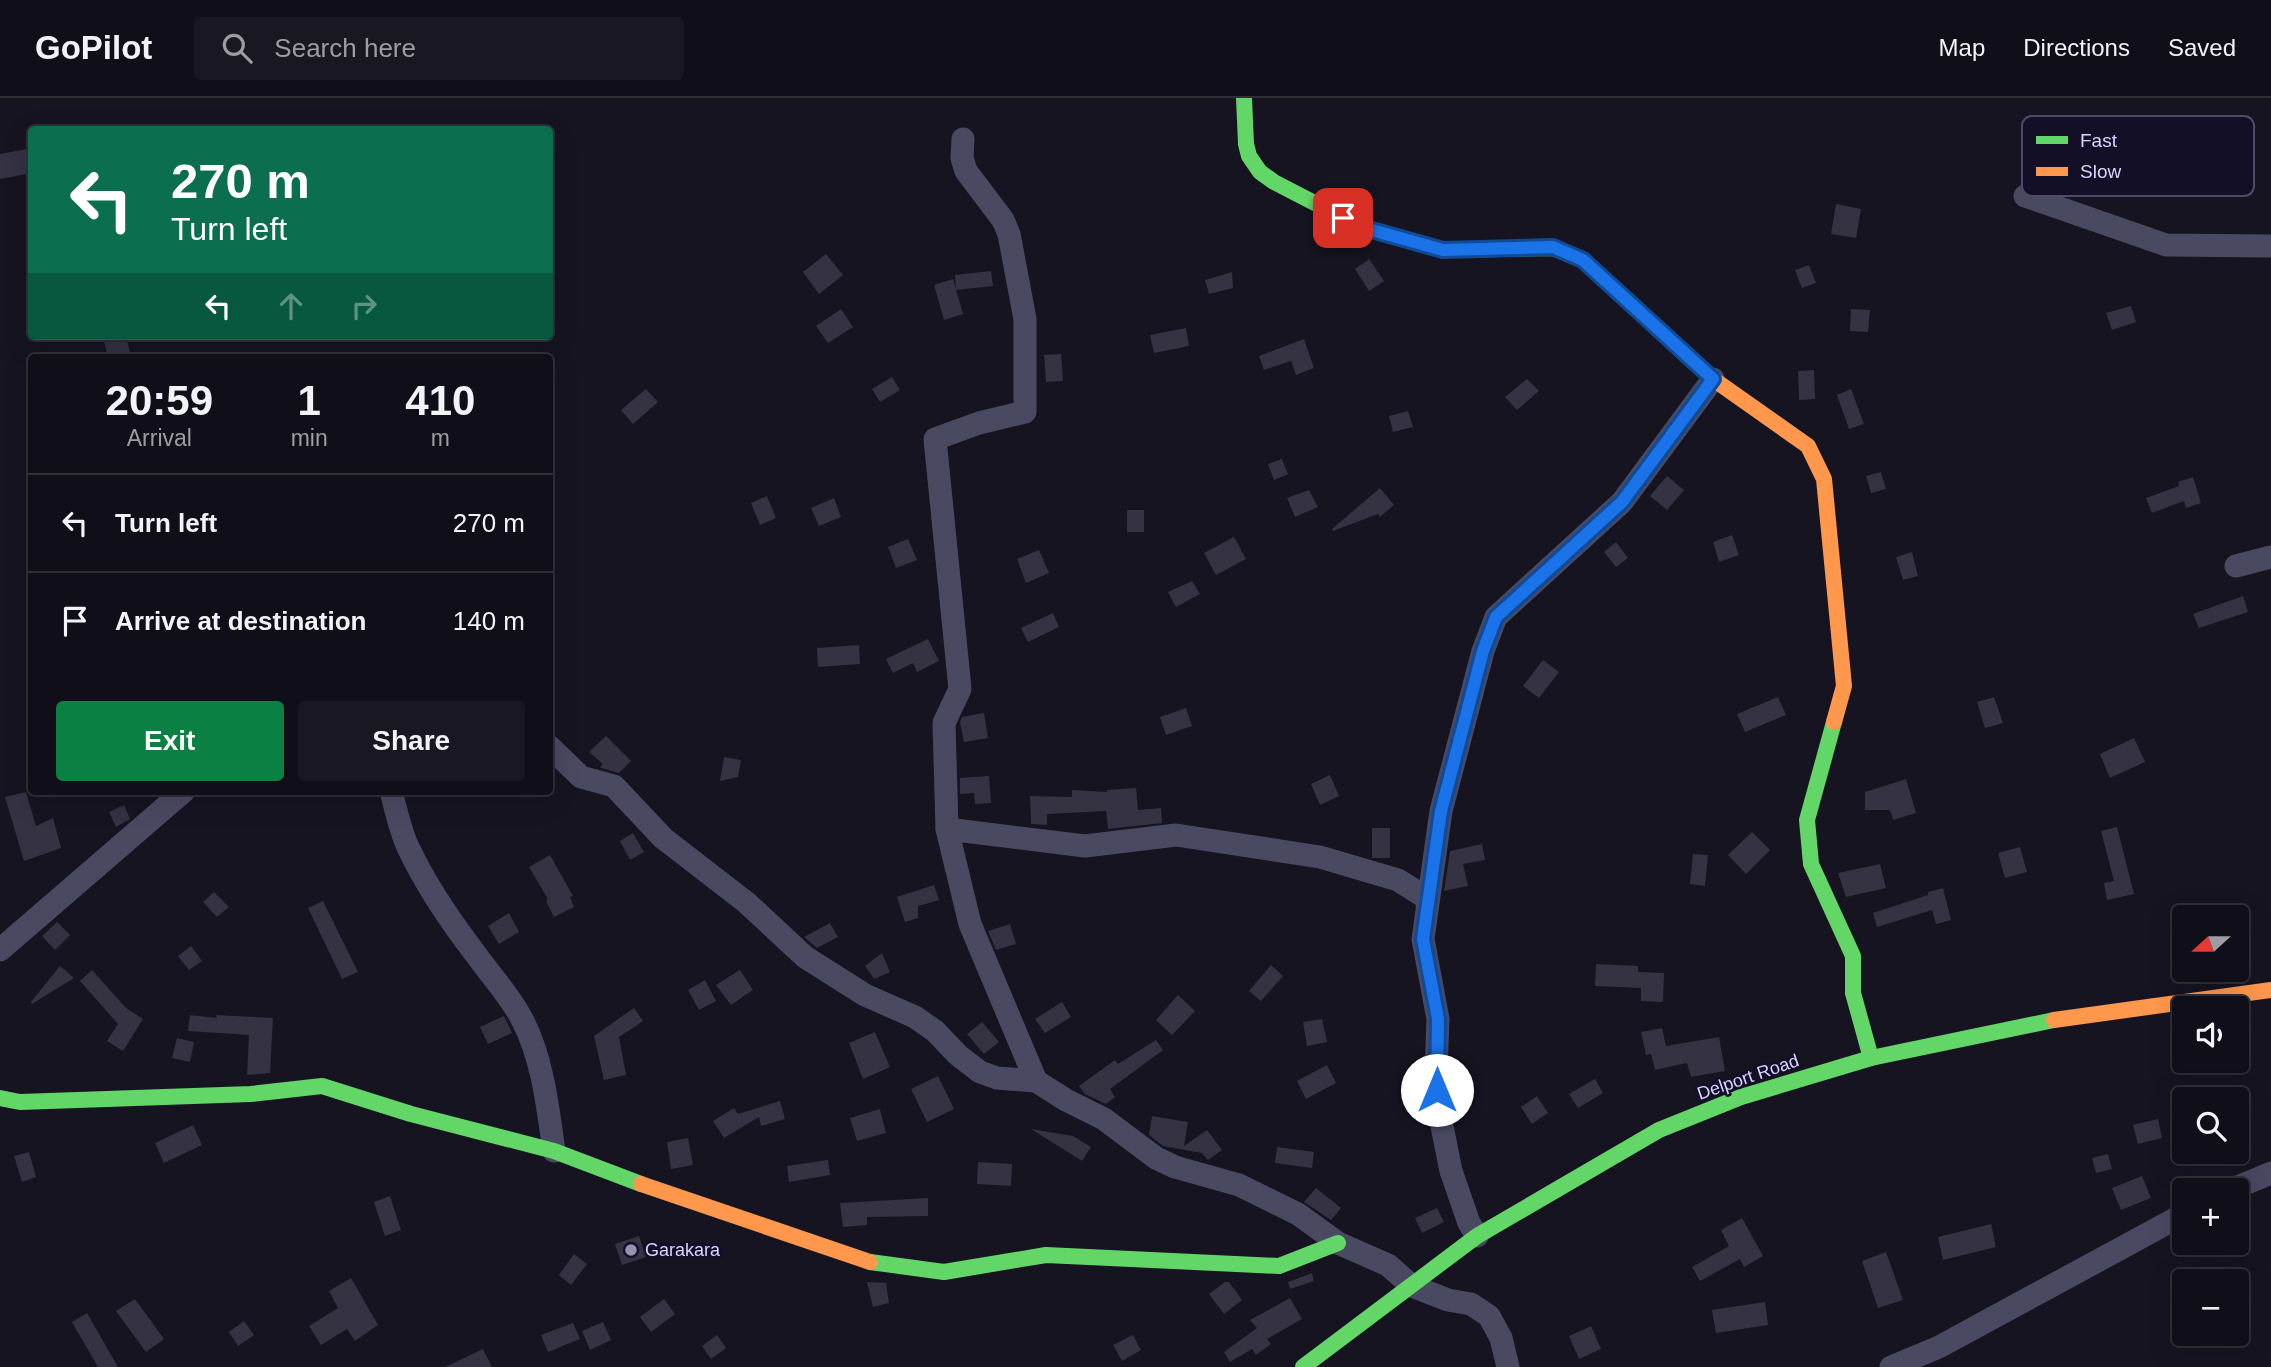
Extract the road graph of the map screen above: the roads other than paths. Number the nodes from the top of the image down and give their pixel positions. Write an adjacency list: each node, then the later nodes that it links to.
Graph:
1 (1244, 98): 5 (street)
2 (963, 139): 11 (street)
3 (2025, 197): 4 (street)
4 (2271, 246)
5 (1713, 379): 12 (street); 15 (street)
6 (2271, 557): 7 (street)
7 (2236, 566)
8 (553, 750): 16 (street)
9 (179, 795): 13 (street)
10 (392, 795): 18 (street)
11 (947, 829): 12 (street); 16 (street)
12 (1428, 899): 22 (street)
13 (0, 950)
14 (2271, 990): 15 (street, Delport Road)
15 (1871, 1058): 22 (street, Delport Road)
16 (1036, 1081): 23 (street)
17 (0, 1098): 18 (street)
18 (554, 1152): 23 (street)
19 (2271, 1172): 20 (street)
20 (2249, 1182)
21 (2172, 1221): 27 (street)
22 (1477, 1236): 24 (street, Delport Road)
23 (1338, 1243): 24 (street)
24 (1412, 1286): 25 (street, Delport Road); 26 (street)
25 (1303, 1367)
26 (1508, 1367)
27 (1891, 1367)

